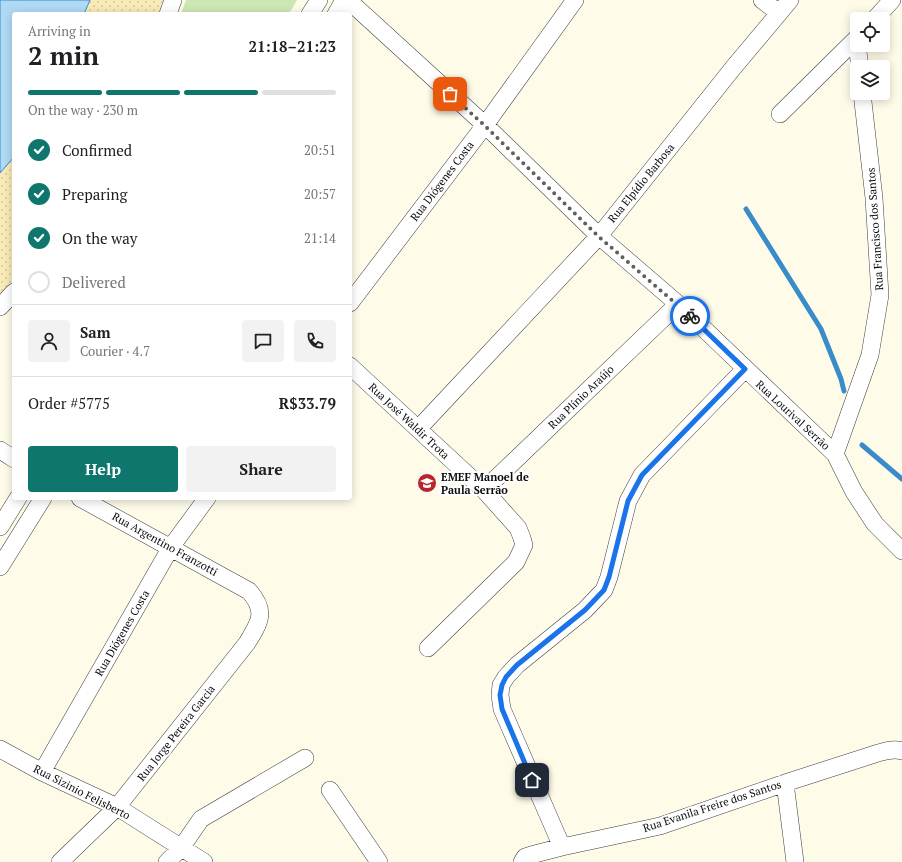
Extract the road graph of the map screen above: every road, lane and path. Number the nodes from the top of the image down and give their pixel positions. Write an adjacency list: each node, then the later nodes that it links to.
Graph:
1 (173, 0): 11 (street)
2 (319, 0): 12 (street)
3 (344, 0): 13 (street)
4 (348, 0): 19 (street, Rua Lourival Serrão)
5 (575, 0): 19 (street, Rua Diógenes Costa)
6 (762, 0): 15 (street)
7 (790, 0): 15 (street, Rua Elpídio Barbosa)
8 (892, 0): 14 (street)
9 (896, 0): 10 (street)
10 (902, 7)
11 (169, 12)
12 (311, 12)
13 (337, 12)
14 (881, 12)
15 (779, 13): 20 (street, Rua Elpídio Barbosa)
16 (850, 47): 18 (street)
17 (863, 100): 29 (street, Rua Francisco dos Santos)
18 (780, 114)
19 (484, 125): 20 (street, Rua Lourival Serrão); 22 (street, Rua Diógenes Costa)
20 (598, 236): 23 (street, Rua Lourival Serrão); 27 (street, Rua Elpídio Barbosa)
21 (12, 294): 24 (street)
22 (352, 301)
23 (678, 304): 26 (street, Rua Lourival Serrão); 31 (street, Rua Plínio Araújo)
24 (0, 307)
25 (352, 368): 27 (street, Rua José Waldir Trota)
26 (745, 369): 29 (street, Rua Lourival Serrão); 49 (street)
27 (418, 429): 31 (street, Rua José Waldir Trota)
28 (0, 450): 30 (street)
29 (835, 454): 38 (street, Rua Lourival Serrão)
30 (12, 458)
31 (484, 490): 41 (street, Rua José Waldir Trota)
32 (17, 500): 36 (street)
33 (42, 500): 39 (street)
34 (84, 500): 37 (street, Rua Argentino Franzotti)
35 (206, 500): 37 (street, Rua Diógenes Costa)
36 (0, 527)
37 (171, 548): 40 (street, Rua Argentino Franzotti); 45 (street, Rua Diógenes Costa)
38 (902, 551)
39 (0, 568)
40 (249, 591): 48 (street, Rua Jorge Pereira Garcia)
41 (428, 648)
42 (0, 749): 45 (street, Rua Sizinio Felisberto)
43 (902, 751): 46 (street, Rua Evanila Freire dos Santos)
44 (305, 758): 50 (street)
45 (42, 772): 48 (street, Rua Sizinio Felisberto)
46 (785, 783): 49 (street, Rua Evanila Freire dos Santos); 56 (street)
47 (330, 790): 54 (street)
48 (117, 807): 50 (street, Rua Sizinio Felisberto); 51 (street, Rua Jorge Pereira Garcia)
49 (562, 847): 55 (street, Rua Evanila Freire dos Santos)
50 (181, 848): 52 (street); 53 (street, Rua Sizinio Felisberto)
51 (60, 862)
52 (167, 862)
53 (204, 862)
54 (380, 862)
55 (522, 862)
56 (795, 862)

